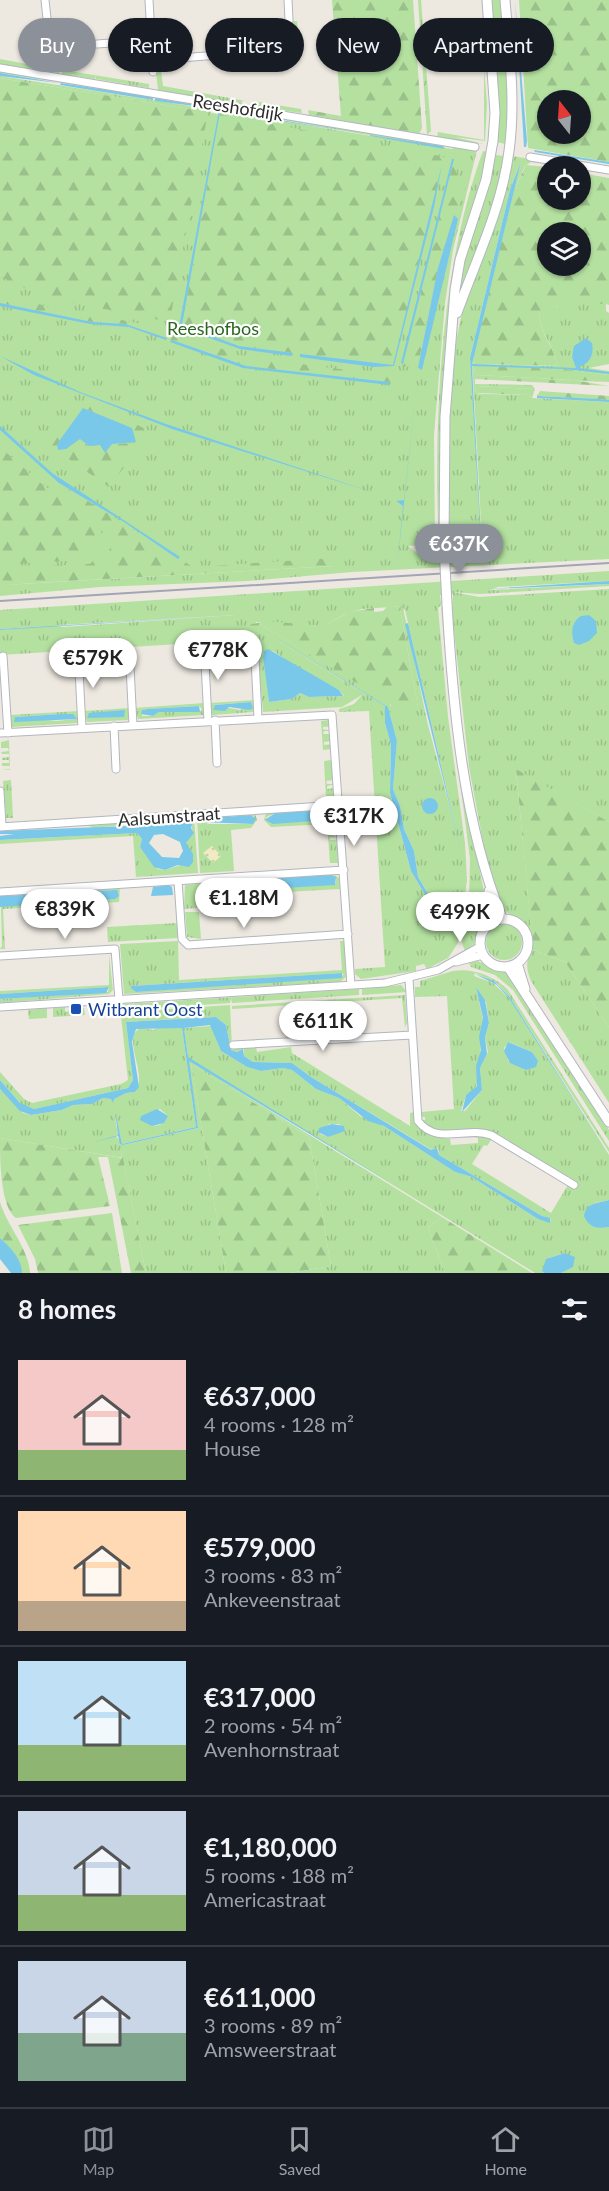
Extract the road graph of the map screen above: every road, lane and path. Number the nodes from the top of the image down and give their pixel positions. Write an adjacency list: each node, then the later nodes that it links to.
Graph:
1 (45, 0): 6 (street)
2 (149, 0): 7 (street)
3 (288, 0): 8 (street)
4 (487, 0): 15 (main road)
5 (505, 0): 15 (main road)
6 (47, 18)
7 (150, 18)
8 (289, 18)
9 (108, 43): 10 (street)
10 (97, 44)
11 (0, 68): 12 (street, Reeshofdijk)
12 (475, 147)
13 (530, 157): 14 (street)
14 (609, 170)
15 (454, 320): 35 (main road, bridge)
16 (254, 640): 21 (street)
17 (204, 643): 22 (street)
18 (129, 648): 23 (street)
19 (78, 651): 25 (street)
20 (3, 656): 26 (street)
21 (258, 718): 22 (street); 30 (street)
22 (211, 720): 23 (street); 27 (street)
23 (133, 725): 24 (street)
24 (114, 726): 25 (street); 28 (street)
25 (82, 728): 26 (street)
26 (4, 733)
27 (217, 763)
28 (116, 769)
29 (0, 791): 31 (street)
30 (339, 805): 31 (street, Aalsumstraat); 32 (street)
31 (1, 826)
32 (344, 870): 33 (street); 36 (street)
33 (178, 881): 34 (street); 36 (street)
34 (0, 892)
35 (498, 920): 37 (main road); 39 (main road)
36 (348, 934): 41 (street)
37 (482, 951): 39 (main road); 40 (street)
38 (0, 956): 42 (street)
39 (513, 965): 46 (main road)
40 (409, 979): 41 (street); 44 (street)
41 (351, 985): 42 (street)
42 (119, 1000): 43 (street)
43 (0, 1007)
44 (412, 1035): 45 (street); 47 (street)
45 (233, 1044)
46 (609, 1122)
47 (574, 1185)

